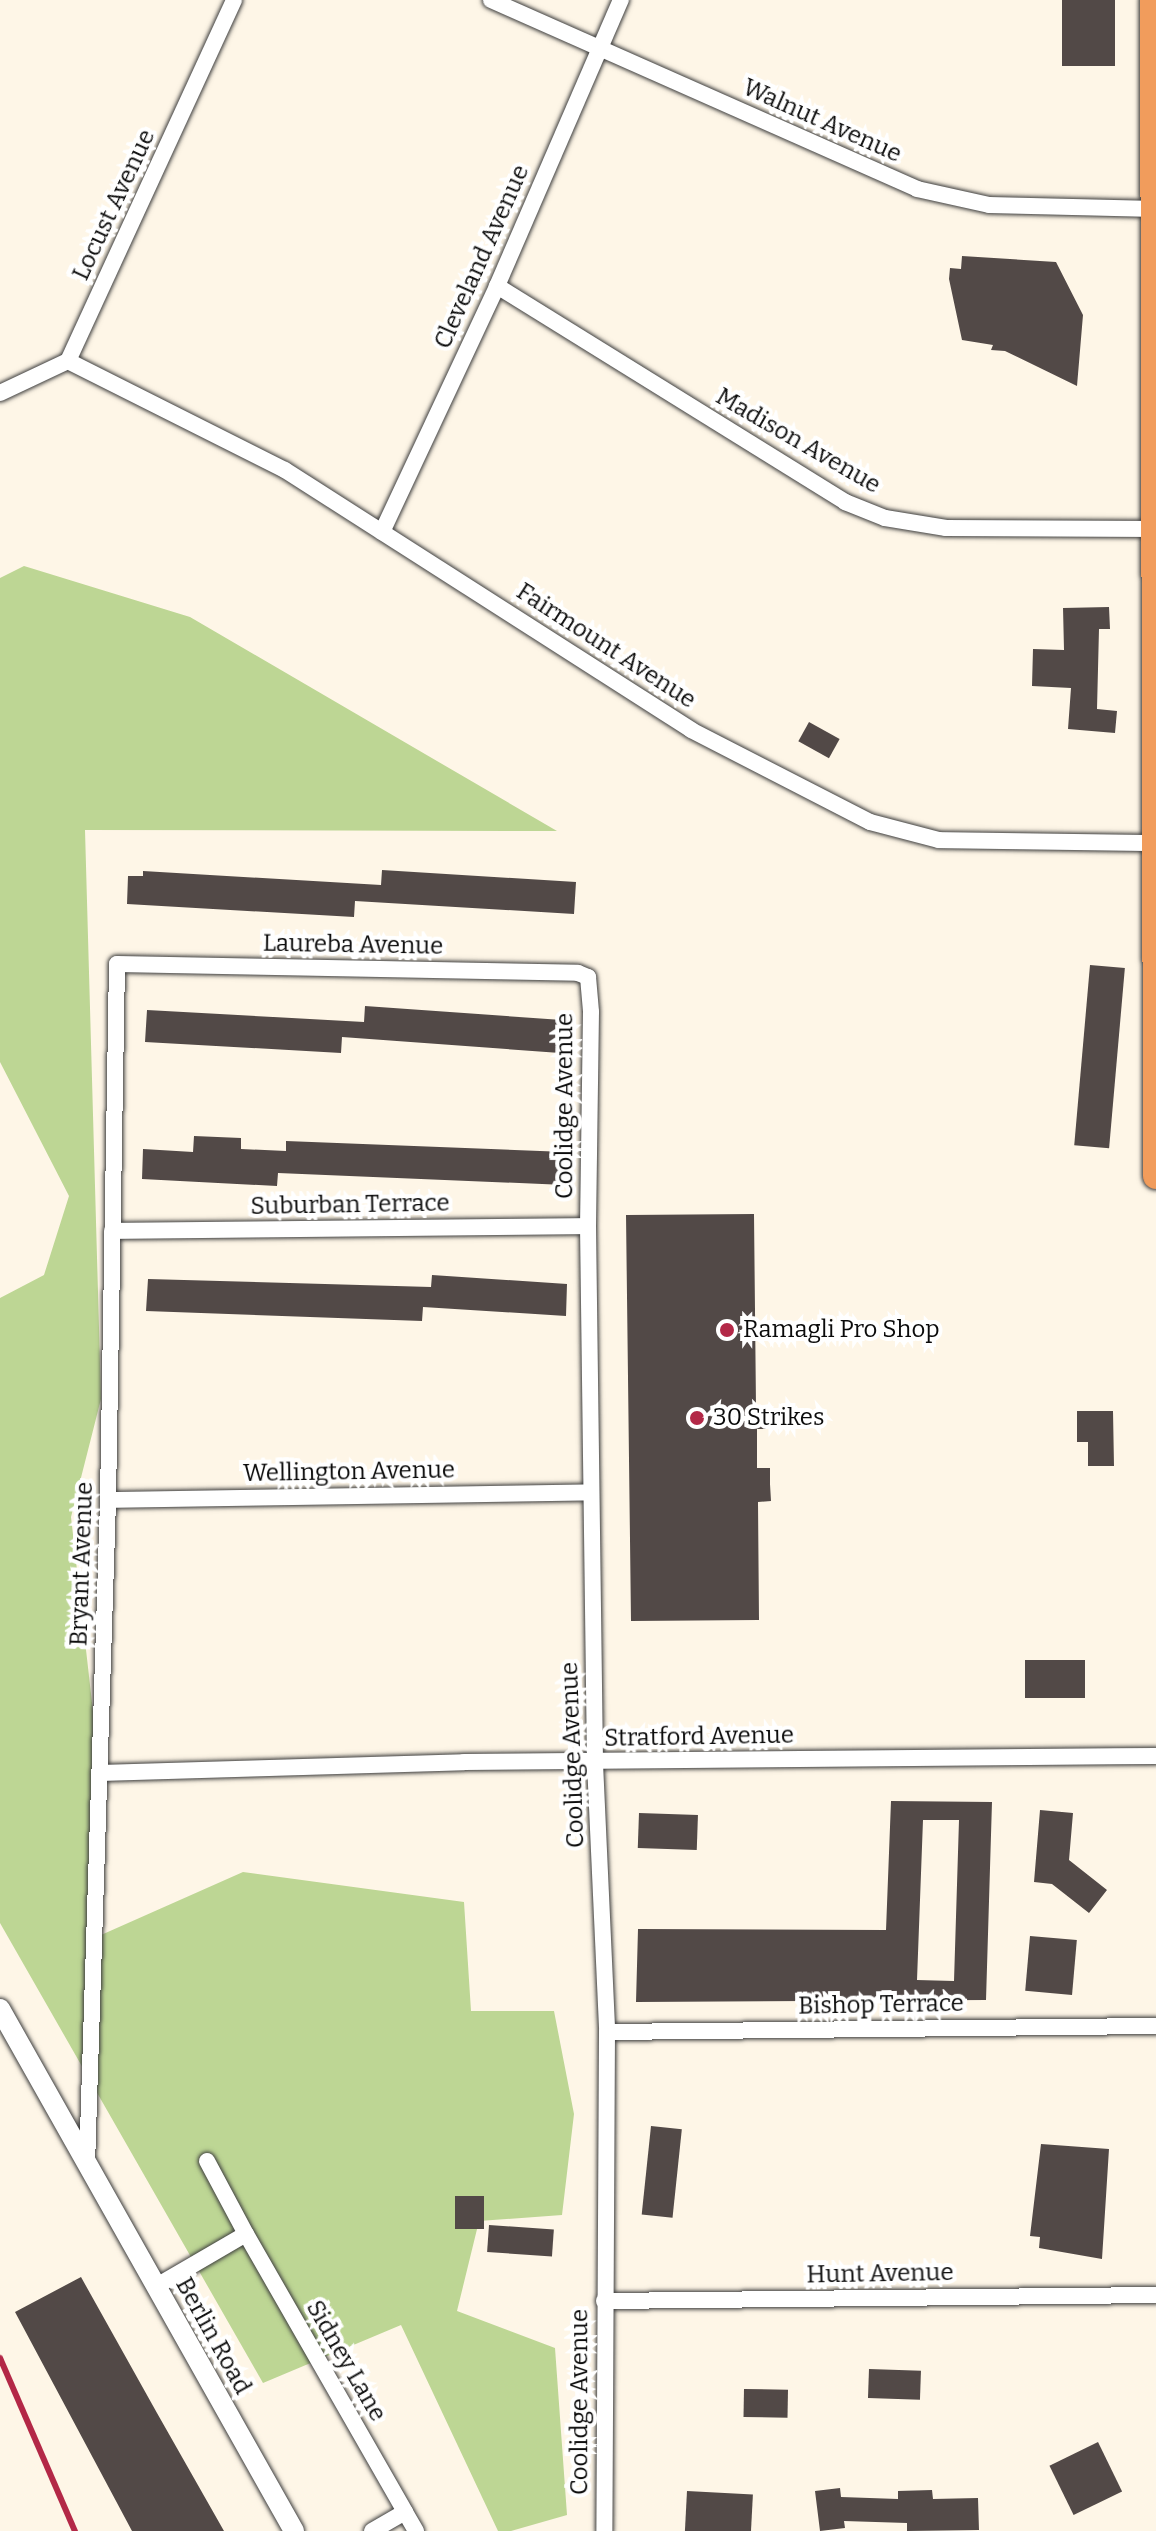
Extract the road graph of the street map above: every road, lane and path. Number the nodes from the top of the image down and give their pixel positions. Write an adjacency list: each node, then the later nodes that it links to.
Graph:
1 (234, 0): 8 (street, Locust Avenue)
2 (491, 0): 5 (street, Walnut Avenue)
3 (621, 0): 5 (street, Cleveland Avenue)
4 (1153, 0): 6 (highway)
5 (600, 48): 6 (street, Walnut Avenue); 7 (street, Cleveland Avenue)
6 (1154, 209): 10 (highway)
7 (497, 286): 10 (street, Madison Avenue); 11 (street, Cleveland Avenue)
8 (68, 361): 9 (street); 11 (street, Fairmount Avenue)
9 (0, 393)
10 (1156, 529): 12 (highway)
11 (382, 532): 12 (street, Fairmount Avenue)
12 (1155, 843): 15 (highway)
13 (117, 964): 14 (street, Laureba Avenue); 17 (street, Bryant Avenue)
14 (588, 977): 16 (street, Coolidge Avenue)
15 (1156, 1176)
16 (588, 1226): 17 (street, Suburban Terrace); 18 (street, Coolidge Avenue)
17 (112, 1231): 19 (street, Bryant Avenue)
18 (591, 1492): 19 (street, Wellington Avenue); 21 (street, Coolidge Avenue)
19 (108, 1500): 22 (street, Bryant Avenue)
20 (1156, 1756): 21 (street, Stratford Avenue)
21 (595, 1763): 22 (street, Stratford Avenue); 25 (street, Coolidge Avenue)
22 (100, 1773): 27 (street, Bryant Avenue)
23 (0, 2009): 27 (street, Berlin Road)
24 (1156, 2026): 25 (street, Bishop Terrace)
25 (607, 2032): 31 (street, Coolidge Avenue)
26 (207, 2161): 28 (street, Sidney Lane)
27 (87, 2165): 29 (street, Berlin Road)
28 (246, 2234): 29 (street); 32 (street, Sidney Lane)
29 (155, 2287): 33 (street, Berlin Road)
30 (1156, 2295): 31 (street, Hunt Avenue)
31 (604, 2301): 36 (street, Coolidge Avenue)
32 (405, 2512): 34 (street); 35 (street, Sidney Lane)
33 (294, 2531)
34 (372, 2531)
35 (416, 2531)
36 (604, 2531)

